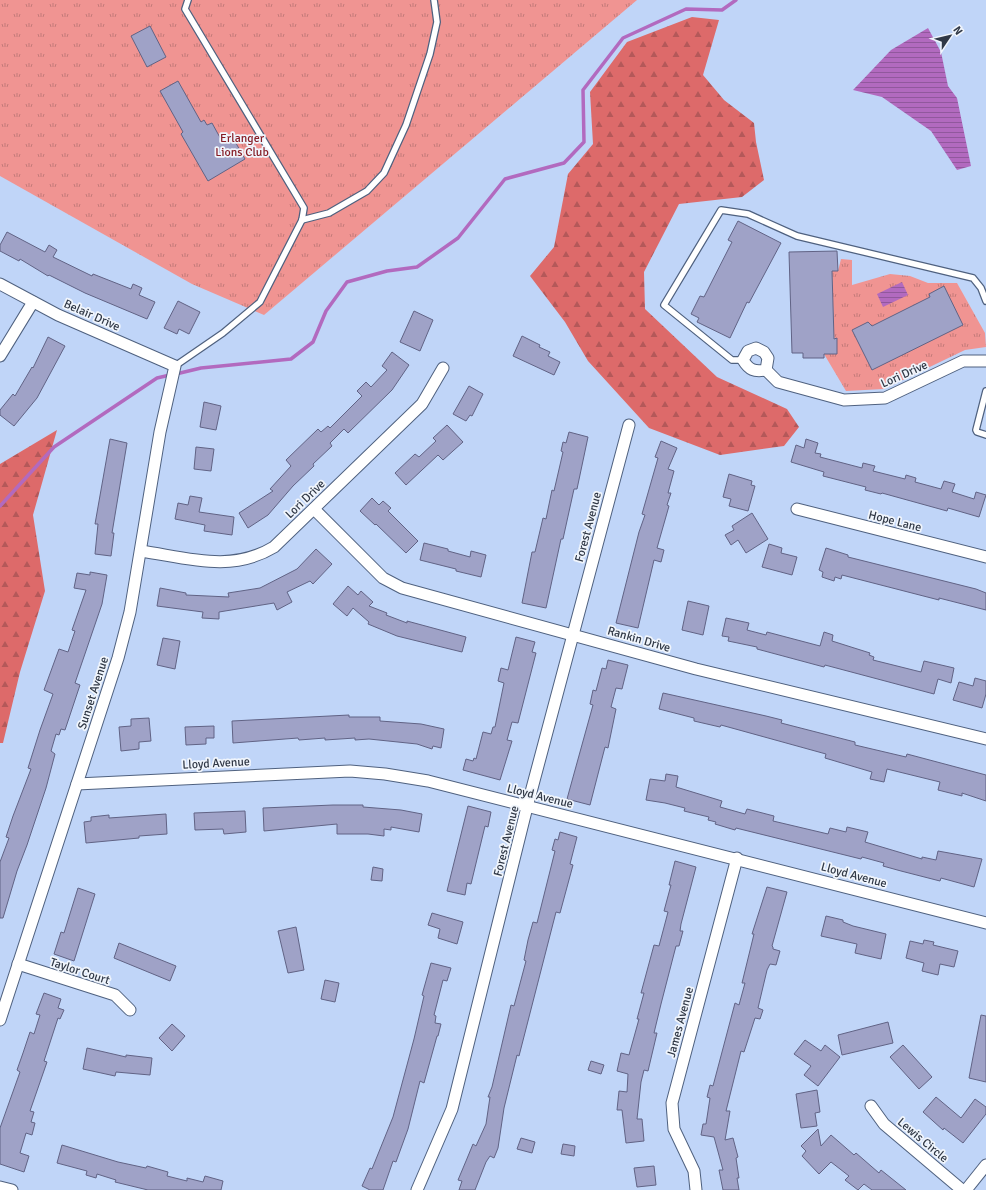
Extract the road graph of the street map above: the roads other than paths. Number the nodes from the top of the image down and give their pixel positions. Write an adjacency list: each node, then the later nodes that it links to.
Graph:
1 (188, 0): 3 (lane)
2 (434, 0): 3 (lane)
3 (302, 220): 10 (lane)
4 (0, 284): 6 (street, Belair Drive)
5 (986, 301): 8 (lane)
6 (32, 302): 7 (street); 10 (street, Belair Drive)
7 (0, 356)
8 (743, 360): 12 (street); 12 (street)
9 (986, 361): 12 (street, Lori Drive)
10 (175, 366): 18 (street, Sunset Avenue)
11 (443, 368): 16 (street, Lori Drive)
12 (766, 370)
13 (986, 391): 15 (lane)
14 (629, 425): 20 (street, Forest Avenue)
15 (986, 435)
16 (314, 509): 18 (street, Lori Drive); 20 (street, Rankin Drive)
17 (798, 510): 19 (street, Hope Lane)
18 (141, 551): 22 (street, Sunset Avenue)
19 (986, 557)
20 (573, 634): 21 (street, Rankin Drive); 23 (street, Forest Avenue)
21 (986, 739)
22 (77, 784): 23 (street, Lloyd Avenue); 26 (street, Sunset Avenue)
23 (527, 807): 24 (street, Lloyd Avenue); 33 (street, Forest Avenue)
24 (737, 858): 25 (street, Lloyd Avenue); 34 (street, James Avenue)
25 (986, 923)
26 (18, 964): 27 (street, Taylor Court); 28 (street, Sunset Avenue)
27 (130, 1010)
28 (0, 1019)
29 (871, 1106): 35 (street, Lewis Circle)
30 (986, 1165): 36 (street)
31 (0, 1187): 32 (street)
32 (12, 1190)
33 (417, 1190)
34 (696, 1190)
35 (962, 1190)
36 (966, 1190)

